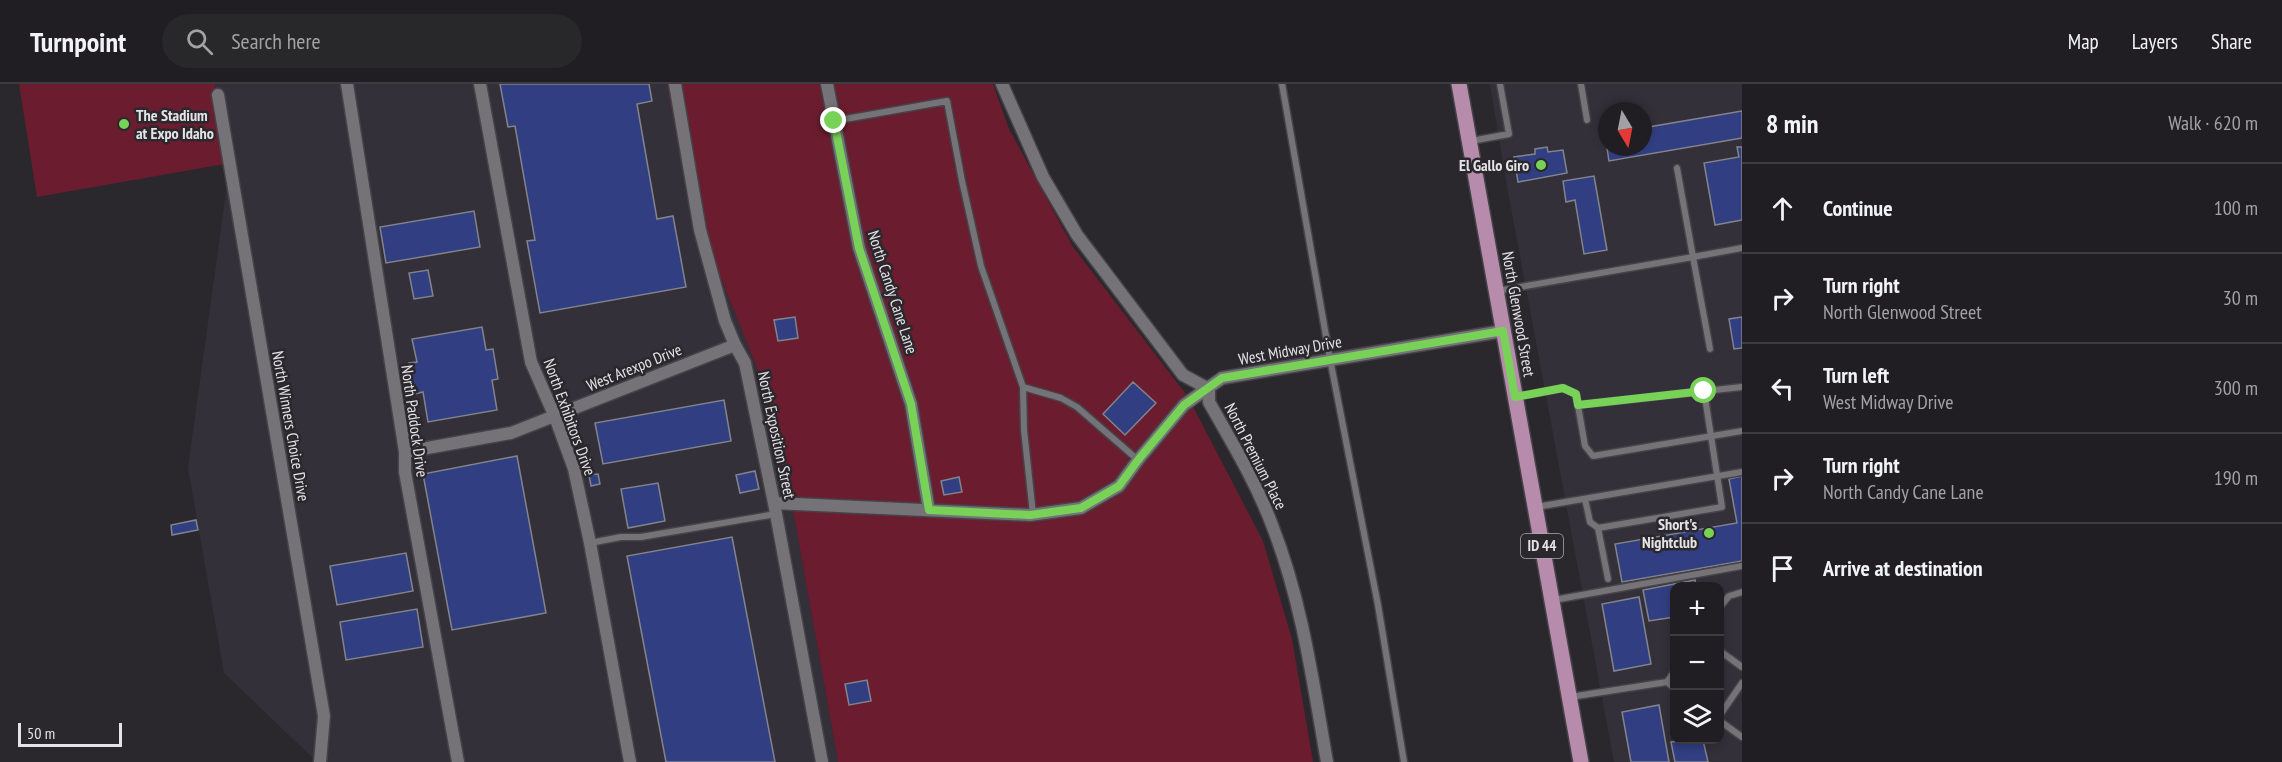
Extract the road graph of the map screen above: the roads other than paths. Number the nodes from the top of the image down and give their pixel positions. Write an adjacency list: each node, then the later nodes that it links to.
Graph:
1 (347, 84): 31 (street, North Paddock Drive)
2 (480, 84): 28 (street, North Exhibitors Drive)
3 (675, 84): 19 (street, North Exposition Street)
4 (827, 84): 12 (street, North Candy Cane Lane)
5 (1002, 84): 24 (street, North Premium Place)
6 (1282, 84): 21 (lane)
7 (1459, 84): 13 (main road, North Glenwood Street / ID 44)
8 (1500, 84): 13 (lane)
9 (1581, 84): 11 (lane)
10 (217, 90): 57 (street, North Winners Choice Drive)
11 (1587, 120)
12 (834, 121): 22 (lane); 38 (street, North Candy Cane Lane)
13 (1469, 141): 17 (main road, North Glenwood Street / ID 44)
14 (1677, 168): 16 (lane)
15 (1742, 249): 16 (lane)
16 (1693, 257): 17 (lane); 20 (lane)
17 (1496, 291): 18 (main road, North Glenwood Street / ID 44)
18 (1503, 331): 21 (street, West Midway Drive); 26 (main road, North Glenwood Street / ID 44)
19 (735, 345): 28 (street, West Arexpo Drive); 37 (street, North Exposition Street)
20 (1710, 350)
21 (1330, 359): 24 (street, West Midway Drive); 62 (lane)
22 (1023, 387): 32 (lane); 39 (lane)
23 (1742, 387): 25 (lane)
24 (1209, 389): 32 (street, West Midway Drive); 61 (street, North Premium Place)
25 (1704, 391): 27 (lane); 30 (lane)
26 (1515, 397): 27 (lane); 36 (main road, North Glenwood Street / ID 44)
27 (1578, 405): 30 (lane)
28 (555, 417): 31 (street, West Arexpo Drive); 41 (street, North Exhibitors Drive)
29 (1742, 431): 30 (lane)
30 (1711, 436): 34 (lane)
31 (405, 452): 58 (street, North Paddock Drive)
32 (1138, 460): 39 (street, West Midway Drive)
33 (1742, 472): 34 (lane)
34 (1717, 476): 35 (lane); 40 (lane)
35 (1585, 499): 36 (lane); 40 (lane)
36 (1535, 507): 45 (main road, North Glenwood Street / ID 44)
37 (775, 508): 38 (street, West Midway Drive); 41 (lane); 60 (street, North Exposition Street)
38 (929, 510): 39 (street, West Midway Drive)
39 (1033, 514)
40 (1598, 528): 43 (lane)
41 (590, 543): 59 (street, North Exhibitors Drive)
42 (1742, 566): 45 (lane)
43 (1608, 579)
44 (1742, 592): 46 (lane)
45 (1552, 600): 53 (main road, North Glenwood Street / ID 44)
46 (1724, 602)
47 (1724, 654): 48 (lane)
48 (1742, 667)
49 (1670, 678): 50 (lane)
50 (1667, 682): 52 (lane); 53 (lane)
51 (1742, 683): 54 (lane)
52 (1670, 685)
53 (1569, 698): 63 (main road, North Glenwood Street / ID 44)
54 (1724, 708)
55 (1724, 724): 56 (lane)
56 (1742, 737)
57 (320, 762)
58 (458, 762)
59 (630, 762)
60 (822, 762)
61 (1327, 762)
62 (1404, 762)
63 (1581, 762)

